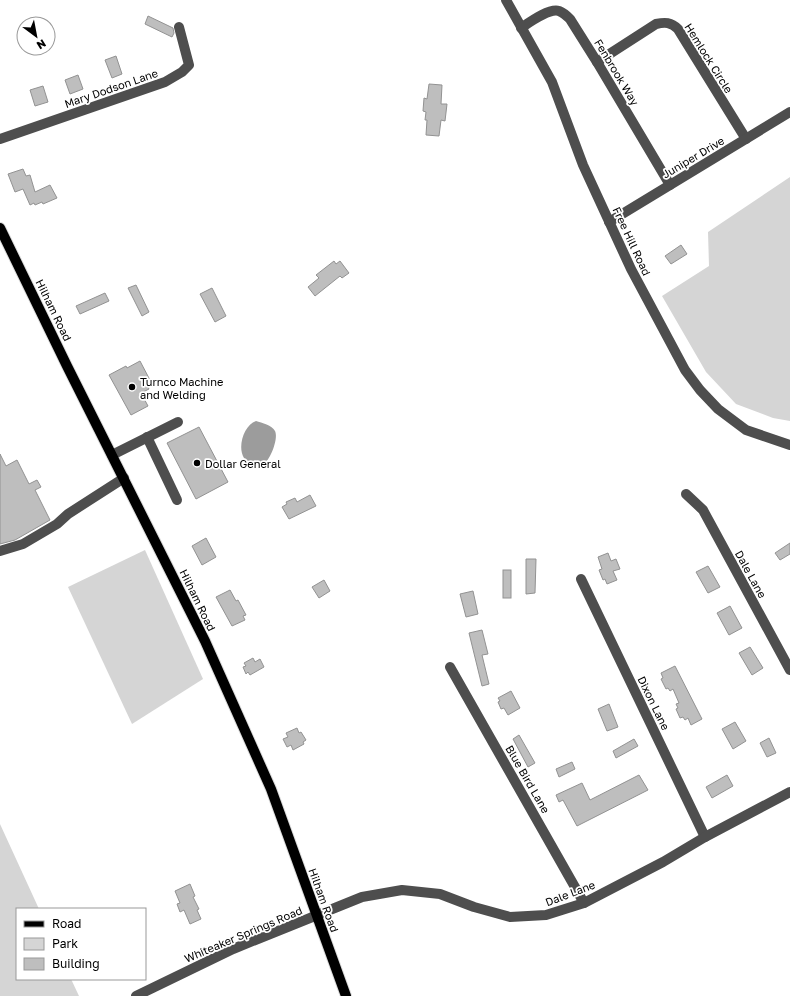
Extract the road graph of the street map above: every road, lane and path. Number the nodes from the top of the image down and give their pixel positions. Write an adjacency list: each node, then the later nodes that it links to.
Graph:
1 (506, 0): 3 (street, Free Hill Road)
2 (179, 27): 6 (street, Mary Dodson Lane)
3 (521, 28): 4 (street, Fenbrook Way); 9 (street, Free Hill Road)
4 (598, 62): 7 (street, Hemlock Circle); 8 (street, Fenbrook Way)
5 (790, 112): 7 (street, Juniper Drive)
6 (0, 139)
7 (746, 139): 8 (street, Juniper Drive)
8 (670, 186): 9 (street, Juniper Drive)
9 (609, 222): 13 (street, Free Hill Road)
10 (0, 228): 14 (main road, Hilham Road)
11 (178, 422): 12 (street)
12 (147, 437): 14 (street); 17 (street)
13 (790, 445)
14 (112, 455): 15 (main road, Hilham Road)
15 (124, 478): 18 (street); 25 (main road, Hilham Road)
16 (686, 494): 21 (street, Dale Lane)
17 (177, 500)
18 (0, 551)
19 (581, 579): 23 (street, Dixon Lane)
20 (450, 667): 24 (street, Blue Bird Lane)
21 (790, 670)
22 (790, 792): 23 (street, Dale Lane)
23 (705, 837): 24 (street, Dale Lane)
24 (584, 903): 25 (street, Dale Lane)
25 (316, 916): 26 (street, Whiteaker Springs Road); 27 (main road, Hilham Road)
26 (136, 996)
27 (346, 996)

